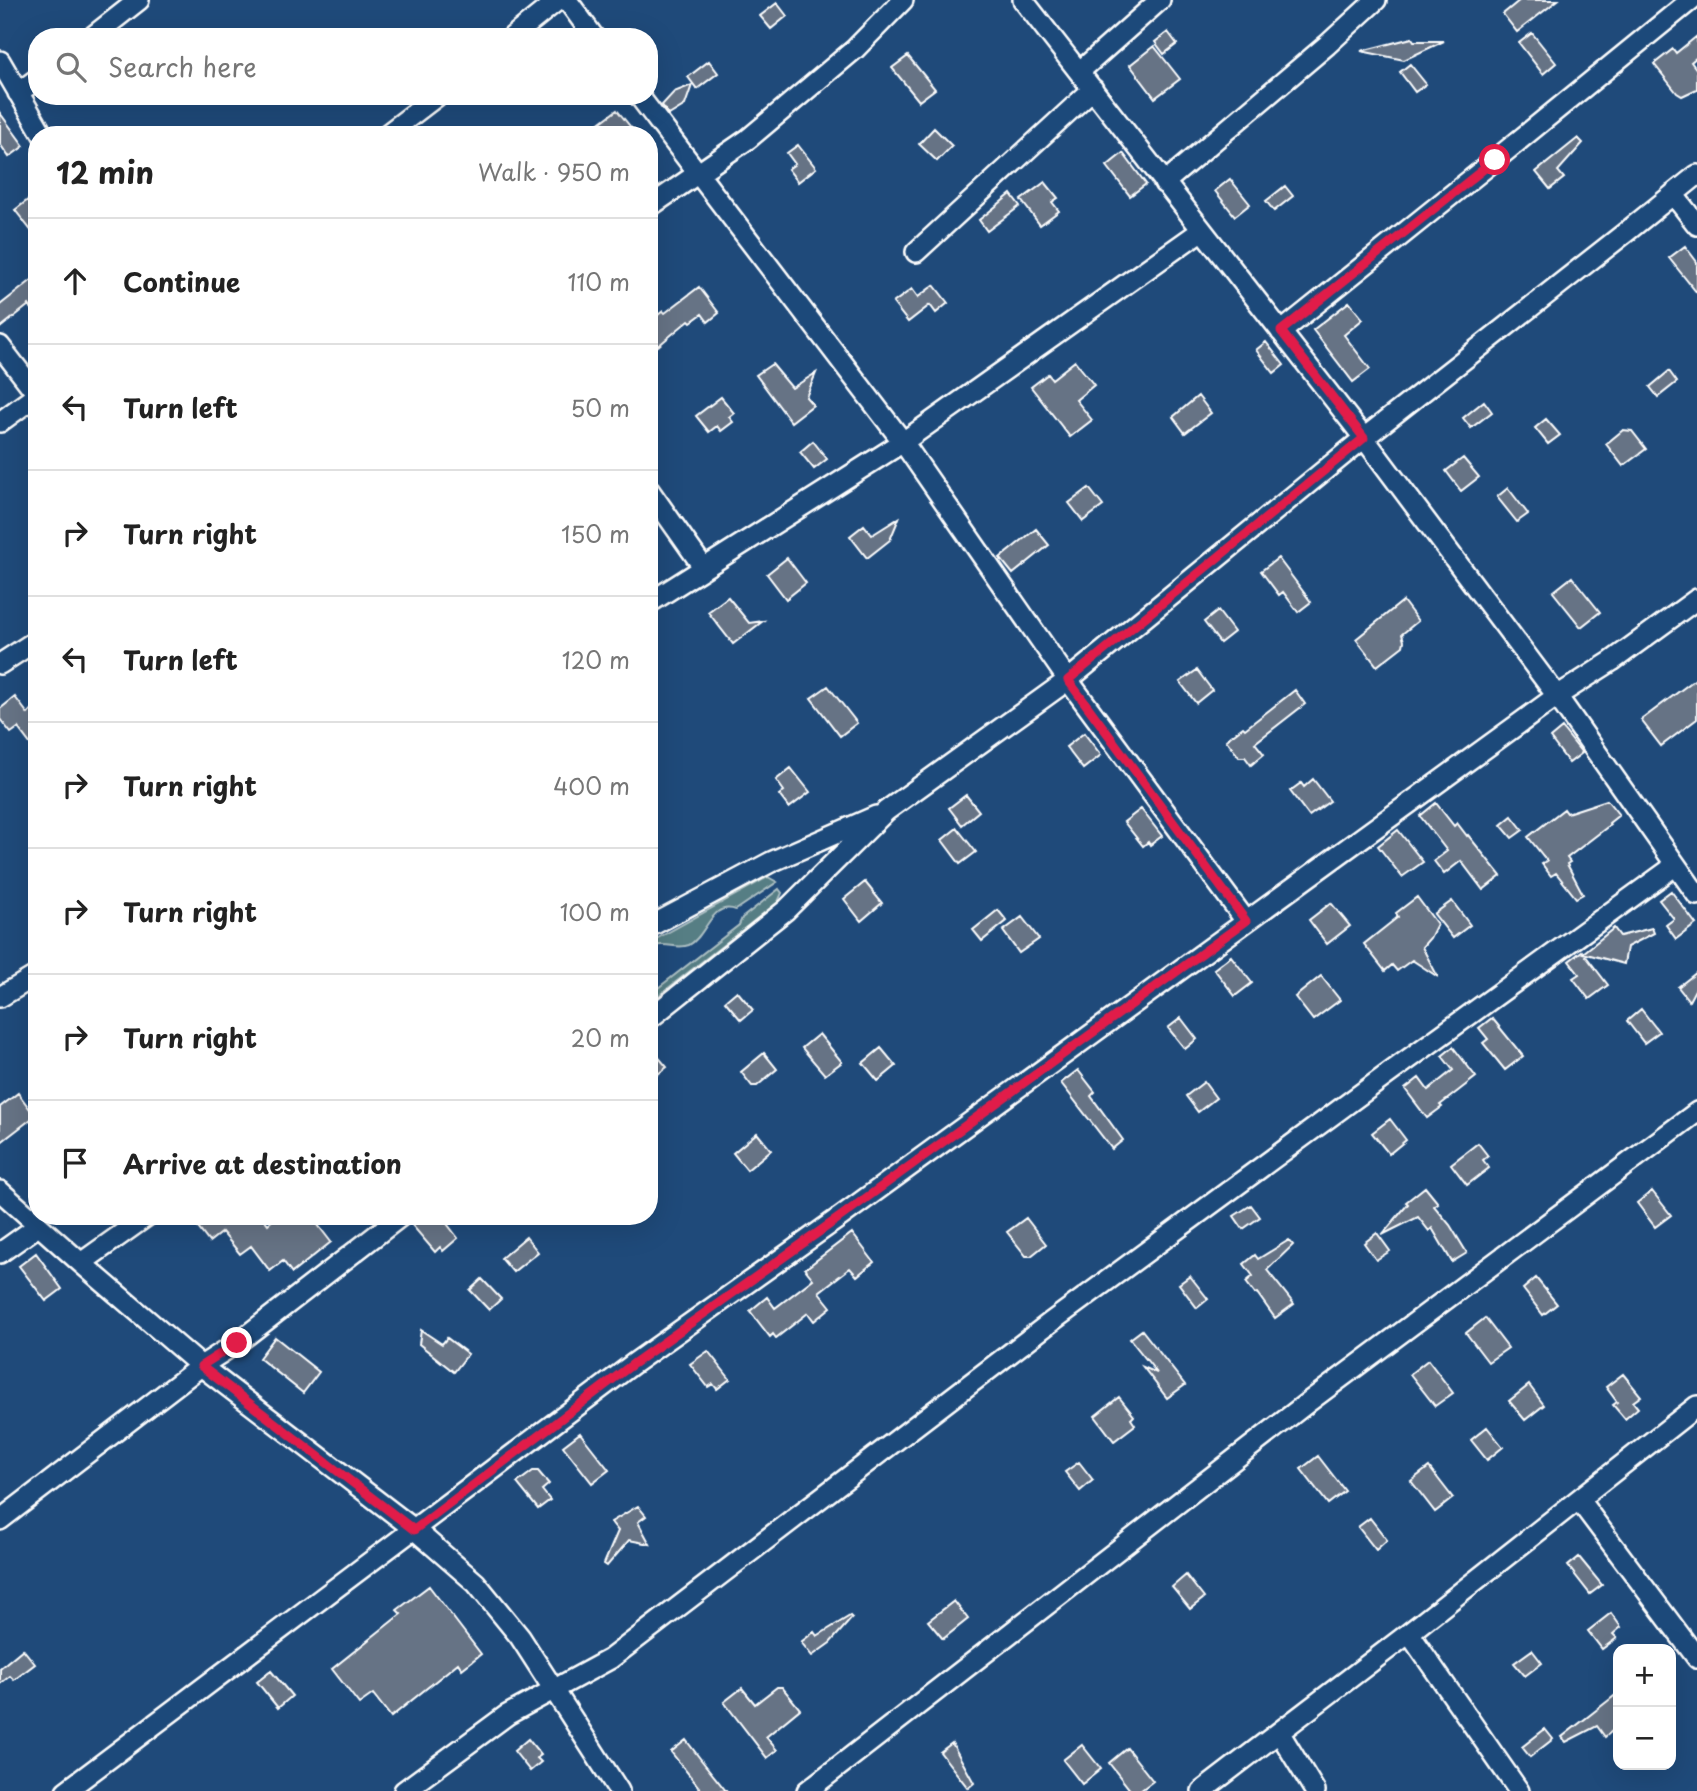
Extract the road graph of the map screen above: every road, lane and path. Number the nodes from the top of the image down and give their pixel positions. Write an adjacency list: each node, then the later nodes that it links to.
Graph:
1 (139, 0): 9 (street)
2 (558, 0): 10 (street)
3 (567, 0): 11 (street)
4 (903, 0): 21 (street)
5 (1023, 0): 13 (street)
6 (1160, 0): 13 (street)
7 (1376, 0): 23 (street)
8 (1691, 0): 29 (street)
9 (103, 28)
10 (523, 28)
11 (587, 28)
12 (0, 61): 16 (street)
13 (1079, 72): 15 (street)
14 (28, 86): 16 (street)
15 (1093, 89): 23 (street); 28 (street)
16 (18, 93): 19 (street)
17 (425, 105): 20 (street)
18 (646, 105): 21 (street)
19 (38, 126)
20 (398, 126)
21 (698, 174): 25 (street); 35 (street)
22 (1697, 175): 24 (street)
23 (1164, 183): 27 (street)
24 (1673, 194): 26 (street); 34 (street)
25 (658, 201)
26 (1697, 225)
27 (1202, 230): 29 (street); 35 (street)
28 (916, 252)
29 (1281, 331): 34 (street)
30 (0, 346): 31 (street)
31 (28, 383)
32 (28, 402): 33 (street)
33 (0, 422)
34 (1364, 438): 42 (street); 43 (street)
35 (903, 442): 37 (street); 42 (street)
36 (658, 502): 37 (street)
37 (704, 568): 38 (street)
38 (658, 597)
39 (1697, 599): 43 (street)
40 (28, 646): 41 (street)
41 (0, 664)
42 (1068, 680): 44 (street); 47 (street)
43 (1558, 696): 45 (street); 47 (street)
44 (886, 811): 48 (street); 51 (street)
45 (1676, 865): 46 (street); 67 (street)
46 (1697, 894)
47 (1246, 921): 64 (street)
48 (658, 922)
49 (28, 980): 50 (street)
50 (0, 997)
51 (658, 1012)
52 (1697, 1112): 72 (street)
53 (0, 1191): 54 (street)
54 (28, 1217)
55 (134, 1225): 59 (street)
56 (389, 1225): 60 (street)
57 (38, 1226): 58 (street); 59 (street)
58 (0, 1254)
59 (80, 1263): 60 (street)
60 (201, 1366): 63 (street); 64 (street)
61 (1697, 1406): 62 (street)
62 (1579, 1500): 65 (street); 66 (street)
63 (0, 1520)
64 (414, 1530): 67 (street); 69 (street)
65 (1409, 1633): 68 (street); 75 (street)
66 (1697, 1658)
67 (554, 1690): 70 (street); 71 (street)
68 (1279, 1732): 73 (street); 74 (street)
69 (66, 1791)
70 (404, 1791)
71 (619, 1791)
72 (807, 1791)
73 (1202, 1791)
74 (1315, 1791)
75 (1519, 1791)

